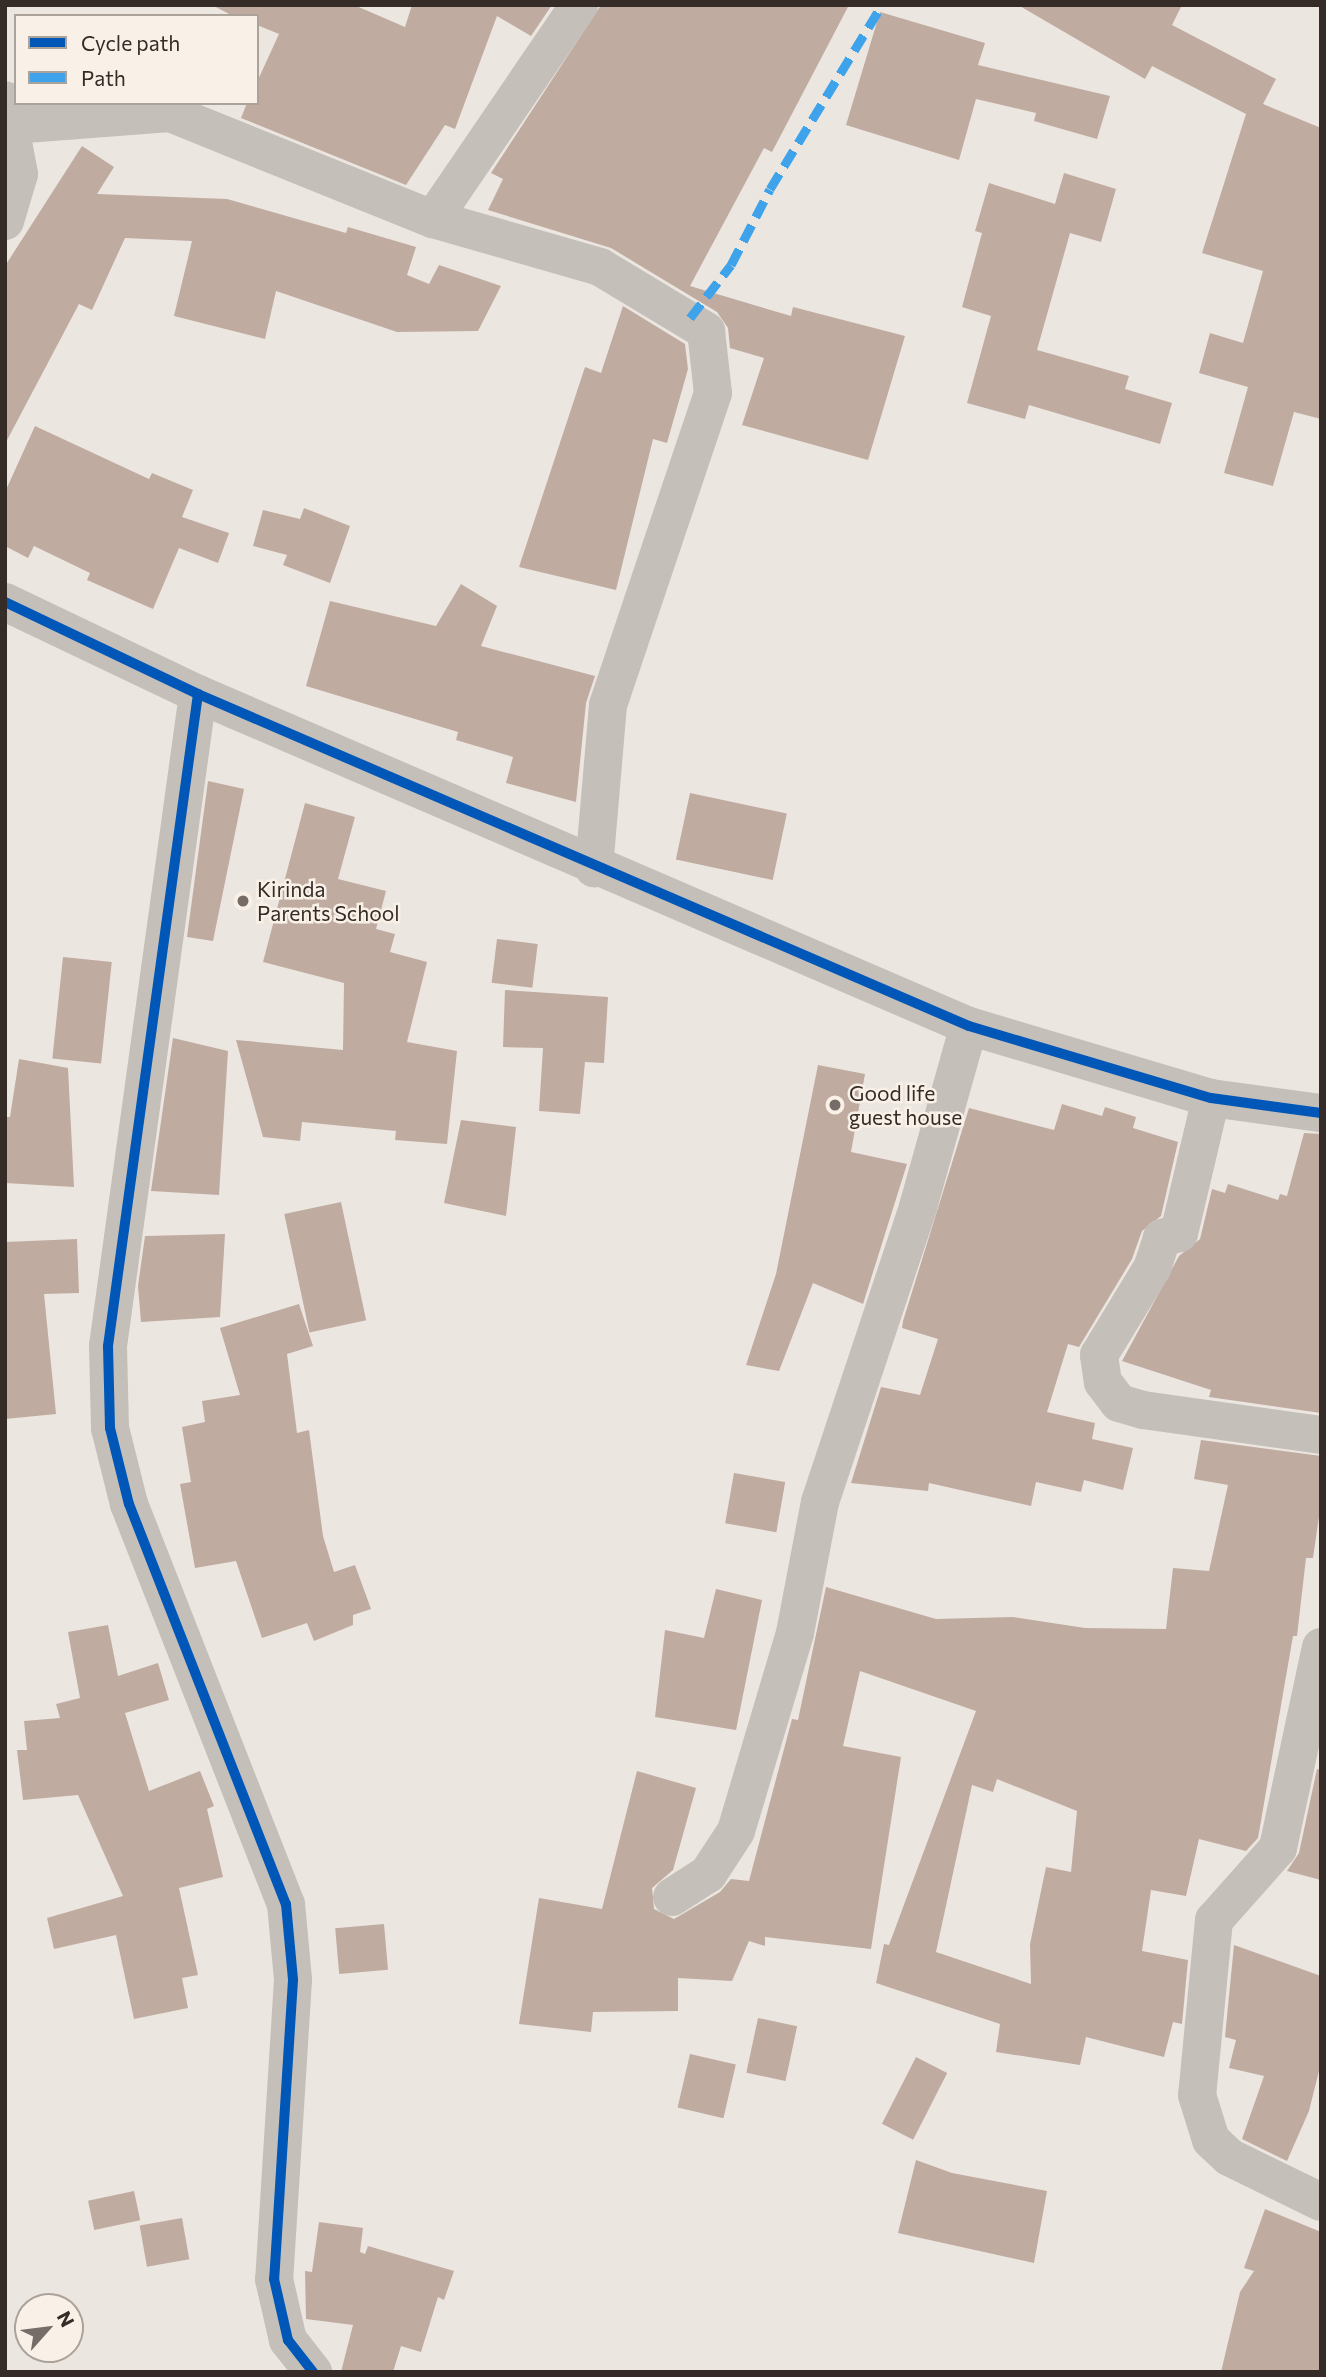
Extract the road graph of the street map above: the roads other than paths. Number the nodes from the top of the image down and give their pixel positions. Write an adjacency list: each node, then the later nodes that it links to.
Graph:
1 (579, 5): 3 (street)
2 (9, 112): 3 (street); 4 (street)
3 (433, 219): 7 (street)
4 (5, 220)
5 (5, 602): 6 (street)
6 (198, 694): 7 (street); 16 (street)
7 (594, 868): 8 (street)
8 (969, 1026): 9 (street); 14 (street)
9 (1211, 1098): 10 (street); 11 (street)
10 (1321, 1113)
11 (1321, 1435)
12 (1321, 1647): 13 (street)
13 (1313, 1739): 15 (street)
14 (672, 1897)
15 (1321, 2202)
16 (313, 2372)

